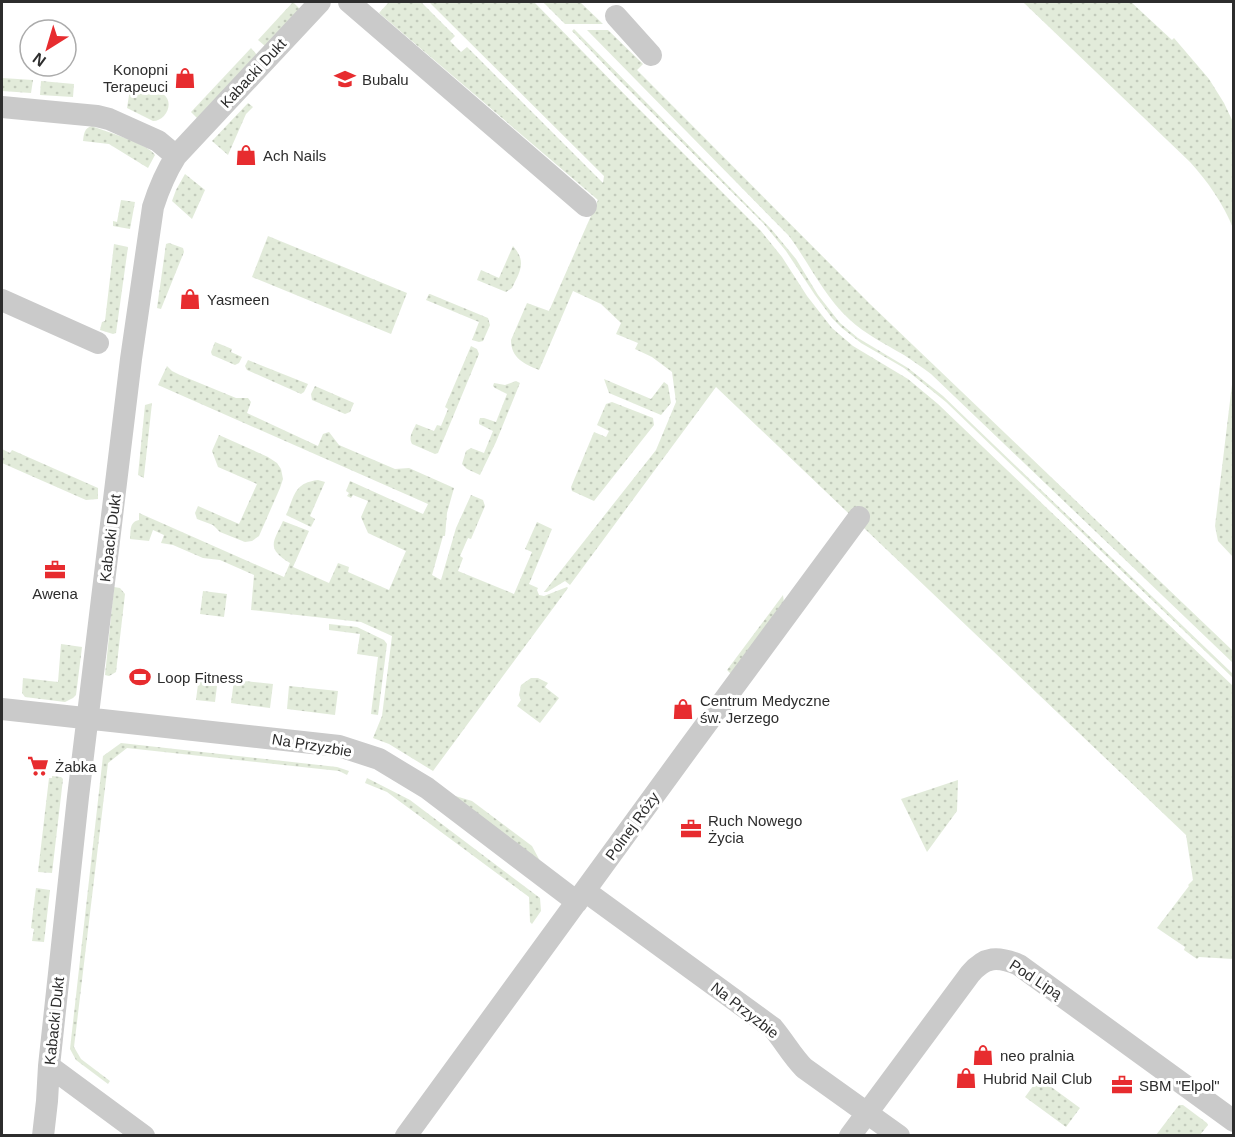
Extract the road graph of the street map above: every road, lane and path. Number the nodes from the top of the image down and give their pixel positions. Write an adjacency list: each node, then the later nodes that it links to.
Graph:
1 (320, 2): 6 (street, Kabacki Dukt)
2 (349, 2): 7 (street)
3 (616, 16): 4 (street)
4 (651, 55)
5 (2, 107): 6 (street)
6 (176, 156): 12 (street, Kabacki Dukt)
7 (586, 206)
8 (2, 300): 9 (street)
9 (98, 343)
10 (859, 518): 13 (street, Polnej Róży)
11 (2, 709): 12 (street, Na Przyzbie)
12 (89, 719): 13 (street, Na Przyzbie); 14 (street, Kabacki Dukt)
13 (581, 896): 15 (street, Na Przyzbie); 19 (street, Polnej Róży)
14 (49, 1066): 17 (street, Kabacki Dukt); 18 (street)
15 (867, 1113): 16 (street, Pod Lipą); 20 (street, Pod Lipą); 21 (street, Na Przyzbie)
16 (1233, 1121)
17 (43, 1136)
18 (144, 1136)
19 (406, 1136)
20 (850, 1136)
21 (899, 1136)

